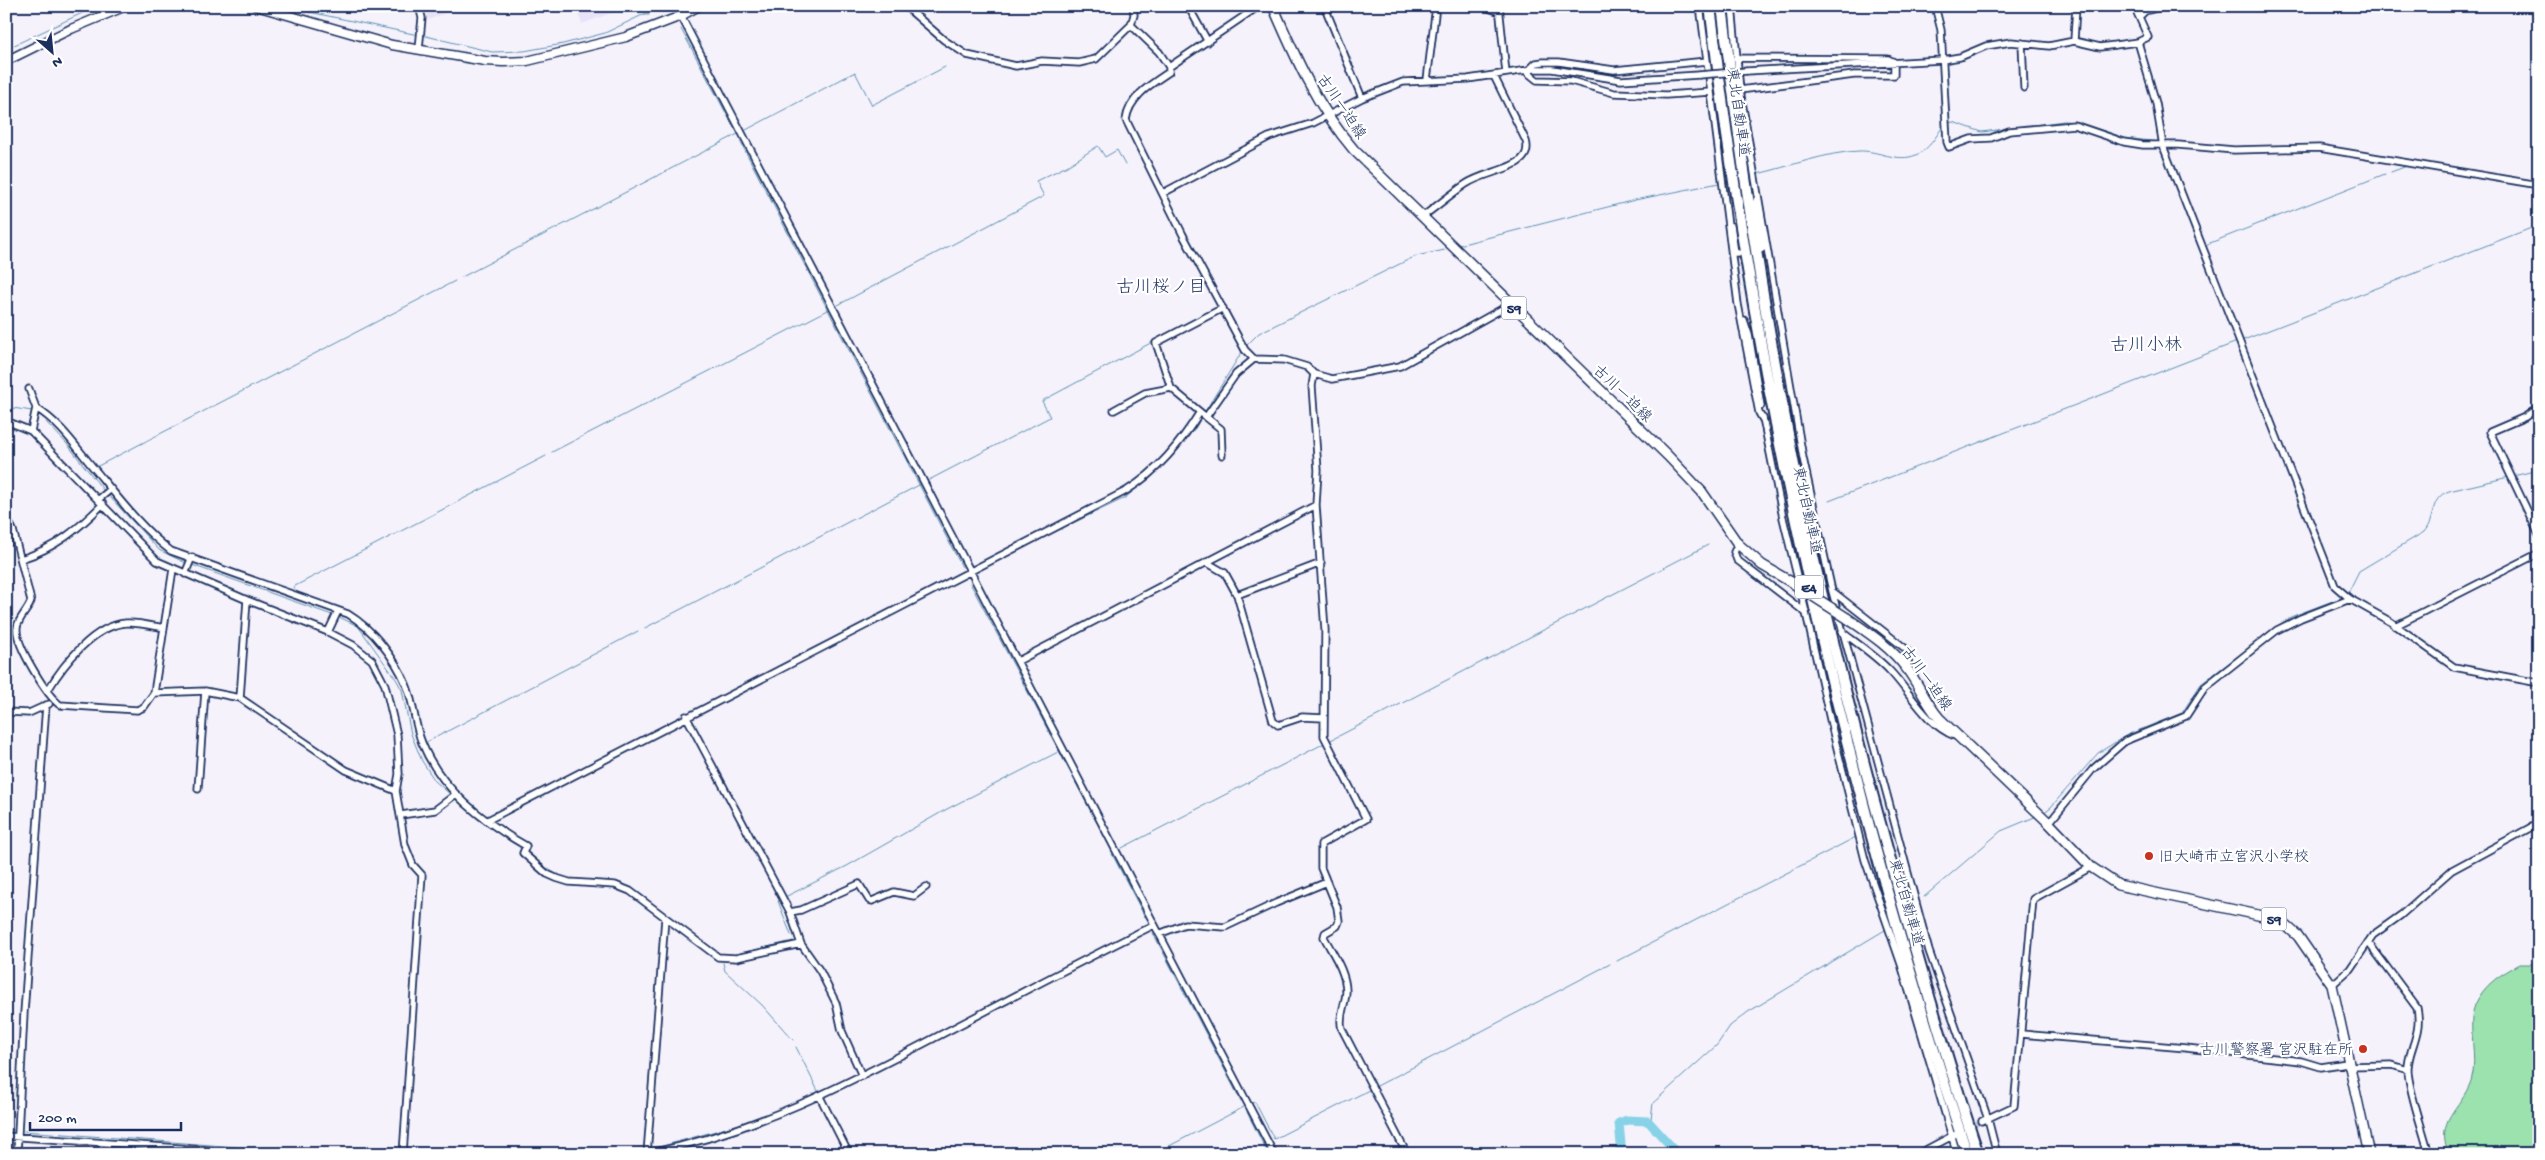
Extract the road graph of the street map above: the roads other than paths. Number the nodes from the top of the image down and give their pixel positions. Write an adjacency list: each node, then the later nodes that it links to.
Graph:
1 (126, 6): 33 (street)
2 (256, 6): 29 (street)
3 (420, 6): 29 (street)
4 (904, 6): 24 (street)
5 (1134, 6): 24 (street)
6 (1188, 6): 25 (street)
7 (1259, 6): 25 (street)
8 (1273, 6): 44 (main road, 古川一迫線 / 59)
9 (1436, 6): 39 (street)
10 (1483, 6): 20 (street)
11 (1700, 6): 32 (street)
12 (1710, 6): 143 (highway, 東北自動車道 / E4)
13 (1722, 6): 144 (highway, 東北自動車道 / E4)
14 (1732, 6): 30 (street)
15 (1935, 6): 31 (street)
16 (2076, 6): 26 (street)
17 (2134, 6): 23 (street)
18 (2166, 6): 23 (street)
19 (694, 7): 22 (street)
20 (1499, 9): 37 (street)
21 (1326, 10): 43 (street)
22 (681, 16): 29 (street); 82 (street)
23 (2139, 16): 27 (street)
24 (1131, 25): 35 (street)
25 (1208, 42): 35 (street)
26 (2074, 42): 27 (street); 28 (street)
27 (2138, 42): 45 (street)
28 (2022, 43): 31 (street); 40 (street)
29 (419, 49)
30 (1736, 58): 34 (street); 41 (street)
31 (1942, 60): 34 (street); 45 (street)
32 (1707, 61): 36 (street); 42 (street)
33 (6, 62)
34 (1894, 62): 36 (street, bridge); 41 (street)
35 (1169, 67): 47 (street)
36 (1527, 72): 37 (street); 42 (street)
37 (1506, 73): 38 (street)
38 (1494, 76): 39 (street); 50 (street)
39 (1427, 80): 43 (street)
40 (2024, 88)
41 (1740, 90): 48 (street)
42 (1711, 92): 49 (street)
43 (1362, 98): 44 (street)
44 (1328, 116): 47 (street); 50 (main road, 古川一迫線 / 59)
45 (2162, 143): 46 (street); 86 (street)
46 (2539, 185)
47 (1162, 193): 55 (street)
48 (1758, 196): 51 (street); 56 (street)
49 (1724, 203): 52 (street); 54 (street)
50 (1422, 217): 53 (main road, 古川一迫線 / 59)
51 (1760, 250)
52 (1738, 253)
53 (1511, 304): 58 (street); 75 (main road, 古川一迫線 / 59)
54 (1738, 304): 66 (street); 66 (street)
55 (1223, 308): 57 (street); 59 (street)
56 (1779, 315): 61 (street); 61 (street)
57 (1254, 359): 58 (street); 65 (street)
58 (1314, 374): 72 (street)
59 (1171, 388): 64 (street); 65 (street)
60 (29, 389): 63 (street)
61 (1794, 407): 84 (street)
62 (2539, 407): 74 (street)
63 (36, 408): 68 (street); 70 (street)
64 (1114, 410)
65 (1203, 415): 69 (street); 82 (street)
66 (1763, 420): 89 (street)
67 (6, 421): 68 (street)
68 (31, 432): 71 (street)
69 (1222, 455)
70 (111, 489): 71 (street); 77 (street)
71 (101, 502): 78 (street); 81 (street)
72 (1316, 505): 79 (street); 80 (street)
73 (6, 517): 78 (street)
74 (2539, 534)
75 (1738, 544): 89 (street); 95 (main road, 古川一迫線 / 59, bridge)
76 (2539, 553): 90 (street)
77 (192, 557): 83 (street); 88 (street)
78 (21, 559): 97 (street)
79 (1206, 562): 85 (street); 94 (street)
80 (1321, 563): 85 (street); 104 (street)
81 (172, 569): 83 (street); 91 (street)
82 (971, 570): 94 (street); 105 (street)
83 (185, 574): 87 (street)
84 (1832, 591): 93 (street); 95 (street)
85 (1237, 595): 104 (street)
86 (2347, 596): 90 (street); 111 (street)
87 (247, 600): 92 (street); 100 (street)
88 (338, 611): 92 (street); 109 (street)
89 (1806, 613): 133 (street)
90 (2395, 626): 96 (street)
91 (164, 628): 97 (street); 99 (street)
92 (328, 632): 108 (street)
93 (1842, 632): 106 (street); 129 (street)
94 (1018, 661): 119 (street)
95 (1906, 667): 106 (main road, 古川一迫線 / 59)
96 (2539, 683)
97 (48, 690): 101 (street)
98 (205, 691): 99 (street); 100 (street); 107 (street)
99 (154, 693): 101 (street)
100 (240, 698): 108 (street)
101 (54, 701): 102 (street)
102 (46, 705): 103 (street); 132 (street)
103 (6, 712)
104 (1324, 718): 115 (street)
105 (687, 719): 112 (street); 117 (street)
106 (1958, 738): 111 (main road, 古川一迫線 / 59)
107 (198, 789)
108 (396, 791): 110 (street)
109 (456, 794): 110 (street); 112 (street)
110 (401, 815): 136 (street)
111 (2043, 817): 114 (main road, 古川一迫線 / 59)
112 (488, 820): 118 (street)
113 (2539, 823): 121 (street)
114 (2091, 867): 123 (main road, 古川一迫線 / 59); 124 (street)
115 (1327, 882): 120 (street); 140 (street)
116 (926, 887): 117 (street)
117 (790, 912): 122 (street)
118 (665, 918): 122 (street); 137 (street)
119 (1154, 925): 120 (street); 127 (street)
120 (1159, 934): 139 (street)
121 (2368, 942): 123 (street); 126 (street)
122 (801, 944): 127 (street)
123 (2332, 985): 125 (main road, 古川一迫線 / 59)
124 (2020, 1034): 125 (street); 129 (street)
125 (2348, 1065): 126 (street); 146 (main road, 古川一迫線 / 59)
126 (2408, 1070): 147 (street)
127 (862, 1076): 128 (street)
128 (820, 1097): 137 (street); 138 (street)
129 (1985, 1120): 145 (street)
130 (1959, 1132): 133 (street)
131 (6, 1136): 132 (street)
132 (19, 1137): 134 (street); 135 (street)
133 (1951, 1137): 141 (street); 142 (street)
134 (17, 1154)
135 (265, 1154)
136 (403, 1154)
137 (646, 1154)
138 (850, 1154)
139 (1274, 1154)
140 (1407, 1154)
141 (1918, 1154)
142 (1957, 1154)
143 (1967, 1154)
144 (1978, 1154)
145 (1997, 1154)
146 (2369, 1154)
147 (2429, 1154)

